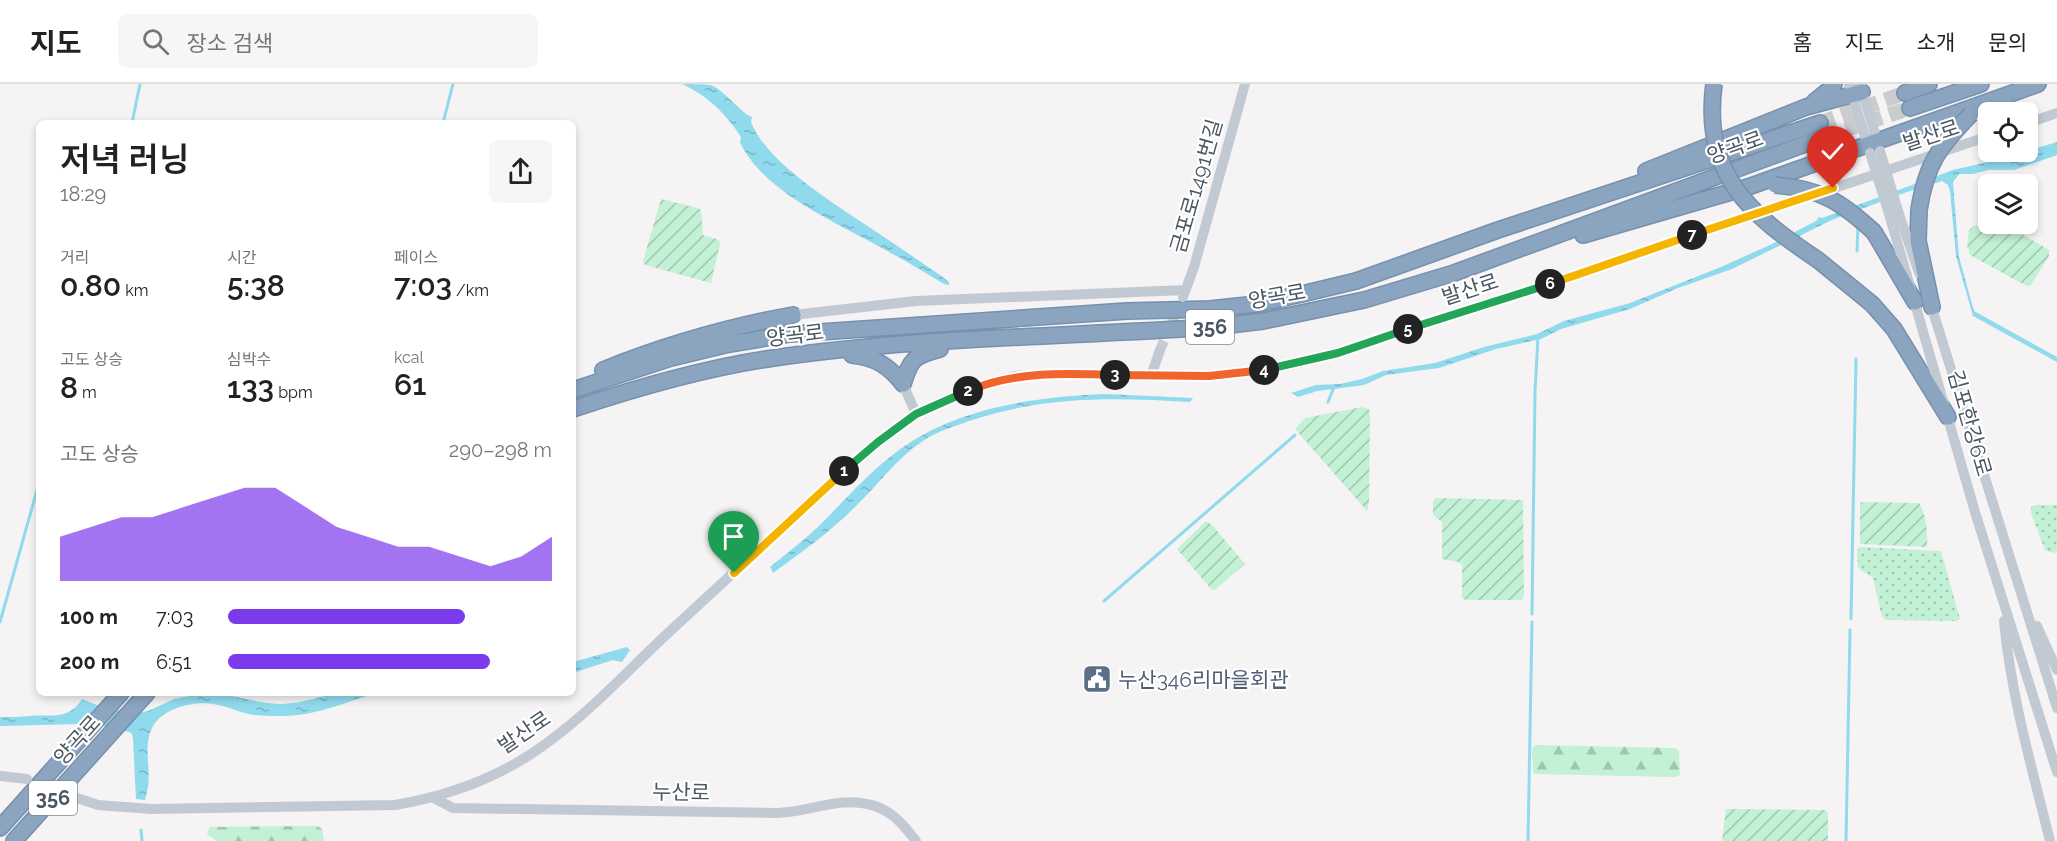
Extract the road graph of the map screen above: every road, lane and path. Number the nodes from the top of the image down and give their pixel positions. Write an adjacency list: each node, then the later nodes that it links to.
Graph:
1 (1245, 84): 22 (street, 금포로1491번길)
2 (1714, 84): 32 (highway, bridge)
3 (1834, 84): 10 (highway)
4 (1929, 84): 9 (highway)
5 (1981, 84): 11 (highway)
6 (2038, 84): 8 (highway)
7 (1856, 89): 10 (highway); 15 (street, 김포한강6로)
8 (2013, 91): 15 (highway); 21 (highway, bridge)
9 (1905, 93)
10 (1806, 107): 18 (highway)
11 (1910, 108)
12 (2057, 113): 13 (street)
13 (2038, 120)
14 (1978, 140): 26 (street, 발산로)
15 (1873, 148): 16 (highway); 17 (street, 김포한강6로, bridge)
16 (1748, 187): 19 (highway); 20 (highway, bridge)
17 (1894, 215): 20 (street, 김포한강6로); 21 (street, 김포한강6로)
18 (1498, 230): 19 (highway, 양곡로 / 356); 29 (highway, 양곡로 / 356)
19 (1454, 273): 23 (highway, 양곡로 / 356)
20 (1915, 303): 32 (street, 김포한강6로)
21 (1932, 307): 33 (street, 김포한강6로)
22 (793, 315): 27 (highway)
23 (990, 339): 25 (highway, 양곡로 / 356); 28 (highway)
24 (1160, 350): 26 (street)
25 (822, 352): 28 (highway); 30 (highway, 양곡로 / 356)
26 (1151, 376): 31 (street, 발산로)
27 (576, 382)
28 (903, 384): 31 (street)
29 (576, 389)
30 (576, 408)
31 (916, 414): 42 (street, 발산로)
32 (1948, 417): 34 (street, 김포한강6로)
33 (2023, 598): 35 (street); 38 (street, 김포한강6로)
34 (2002, 600): 39 (street, 김포한강6로); 47 (street)
35 (2057, 670)
36 (118, 696): 44 (highway, 양곡로 / 356)
37 (144, 696): 45 (highway, 양곡로 / 356)
38 (2057, 708)
39 (2057, 772)
40 (0, 776): 41 (street)
41 (27, 779)
42 (432, 797): 43 (street, 발산로); 46 (street, 누산로)
43 (77, 798)
44 (0, 828)
45 (14, 841)
46 (916, 841)
47 (2050, 841)

